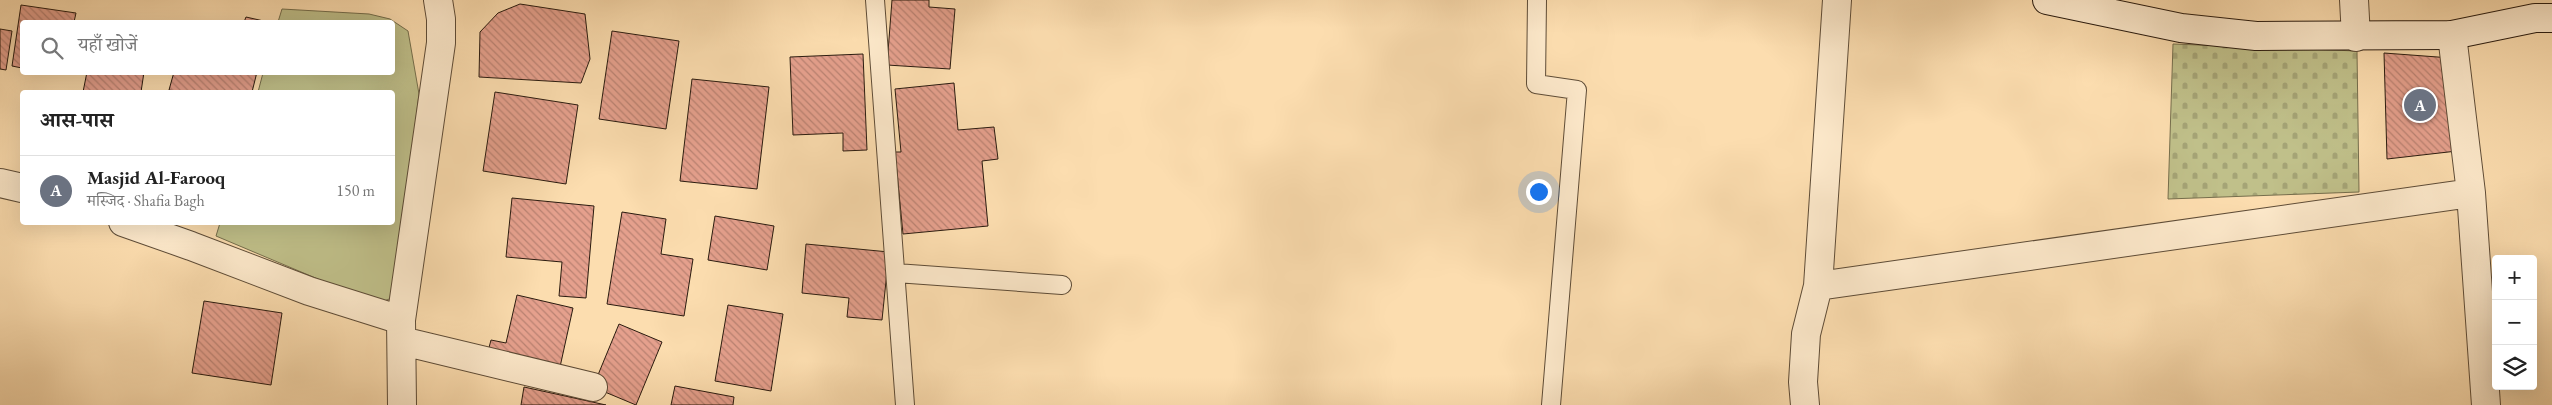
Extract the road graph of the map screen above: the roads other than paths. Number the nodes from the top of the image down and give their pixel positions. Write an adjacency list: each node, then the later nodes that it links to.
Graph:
1 (438, 0): 17 (street)
2 (875, 0): 14 (lane)
3 (1537, 0): 21 (lane)
4 (1838, 0): 16 (street)
5 (2047, 0): 9 (street)
6 (2354, 0): 9 (street)
7 (2542, 12): 8 (street)
8 (2452, 34): 9 (street); 12 (street)
9 (2356, 37)
10 (0, 183): 11 (street)
11 (20, 188)
12 (2471, 193): 16 (street); 23 (street)
13 (132, 225): 17 (street)
14 (896, 273): 15 (lane); 20 (lane)
15 (1062, 285)
16 (1818, 286): 22 (street)
17 (401, 330): 18 (street); 19 (street)
18 (593, 386)
19 (402, 405)
20 (905, 405)
21 (1551, 405)
22 (1805, 405)
23 (2486, 405)

